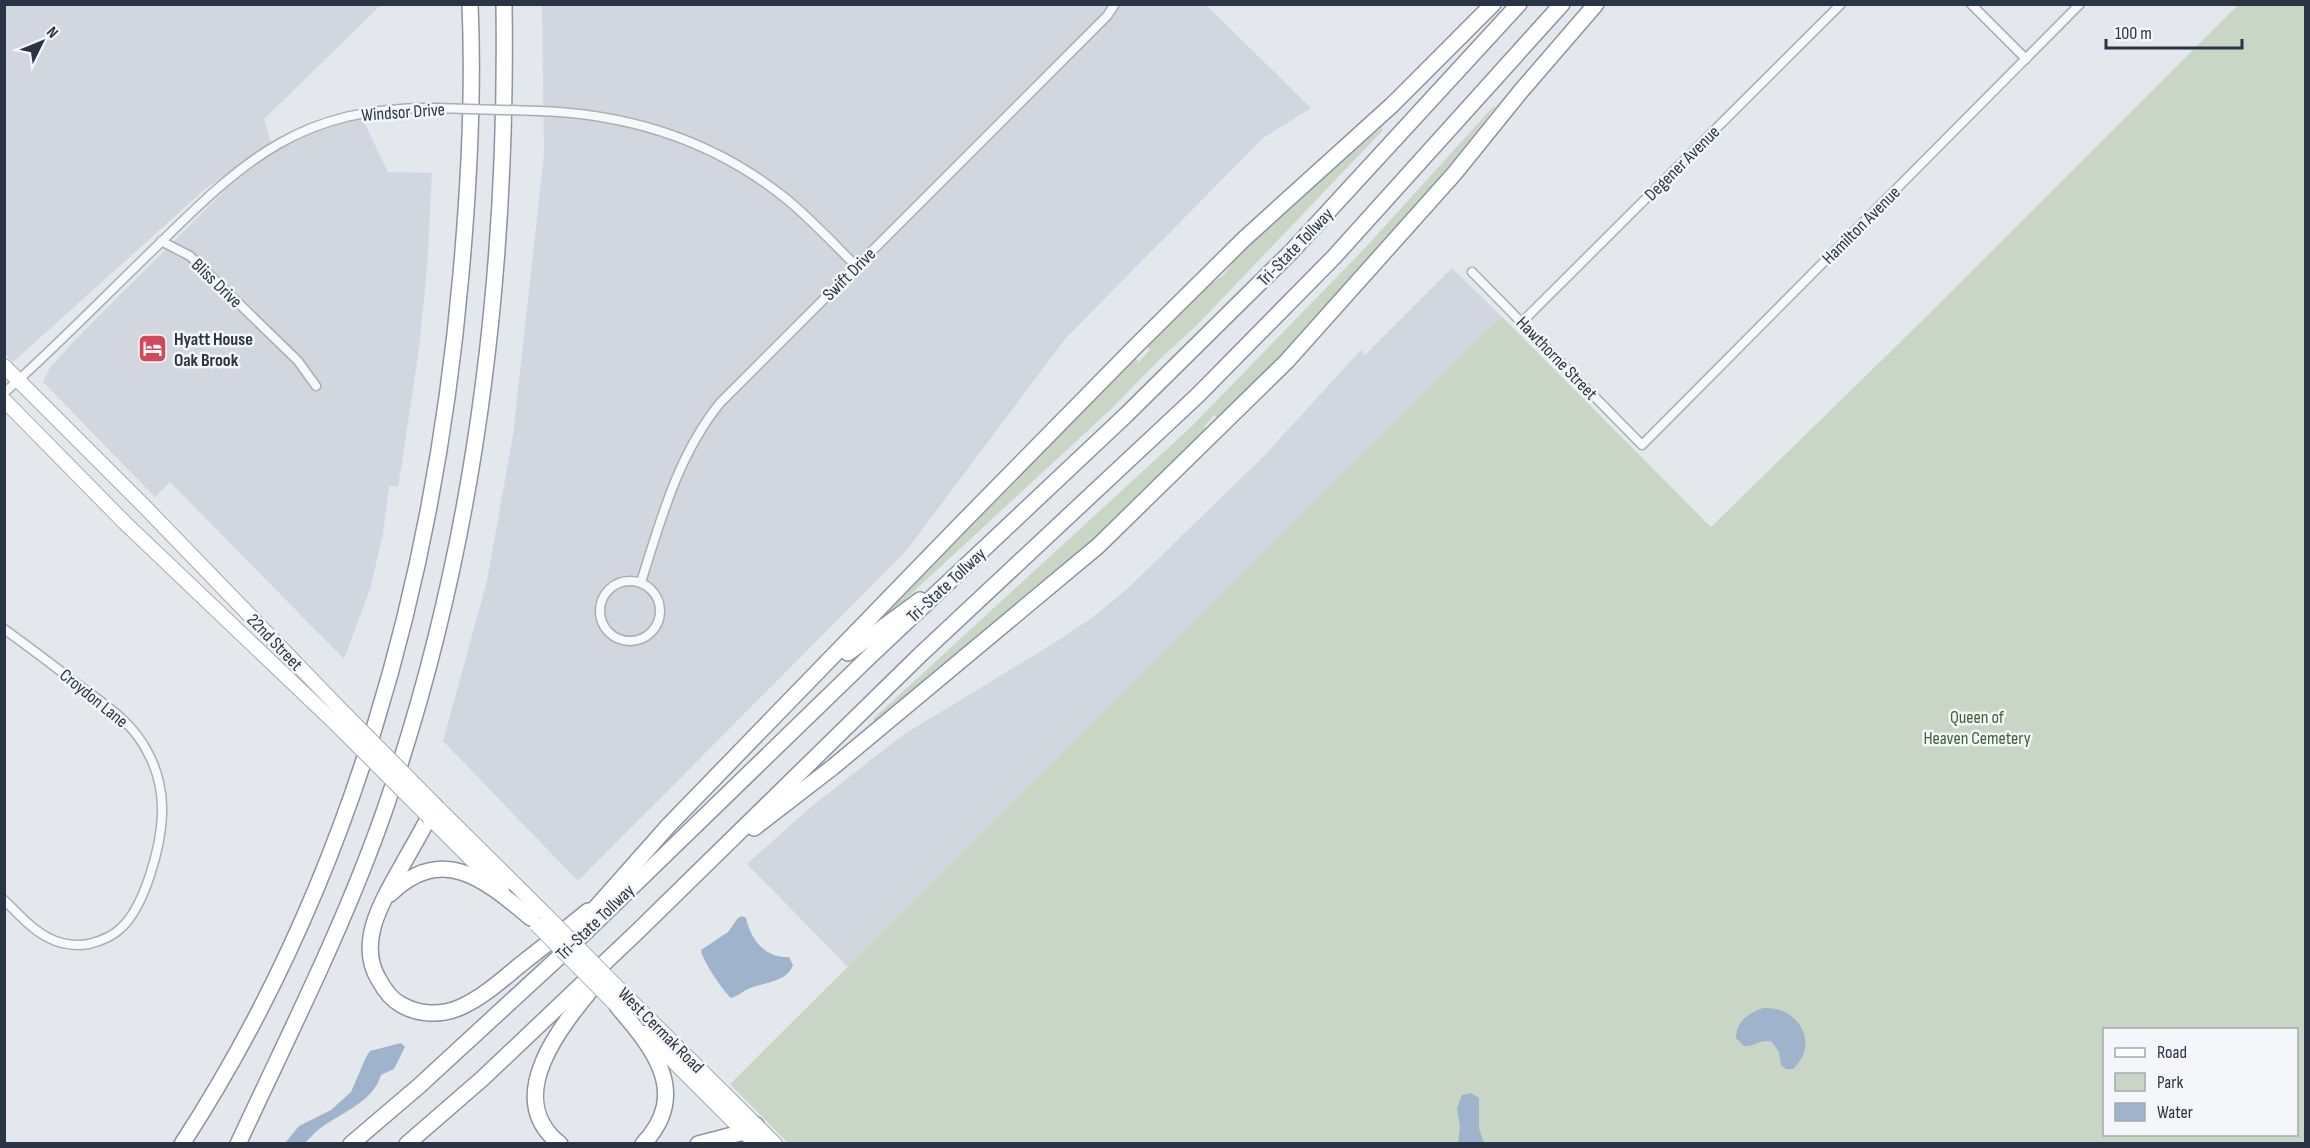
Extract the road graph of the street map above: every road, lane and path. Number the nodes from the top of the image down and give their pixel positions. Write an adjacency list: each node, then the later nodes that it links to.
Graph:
1 (470, 4): 37 (highway)
2 (504, 4): 38 (highway)
3 (1115, 4): 13 (street, Swift Drive)
4 (1493, 4): 25 (highway)
5 (1519, 4): 23 (highway, Tri-State Tollway)
6 (1562, 4): 28 (highway, Tri-State Tollway)
7 (1596, 4): 28 (highway)
8 (1841, 4): 15 (street, Degener Avenue)
9 (1971, 4): 11 (street)
10 (2080, 4): 11 (street, Hamilton Avenue)
11 (2026, 59): 21 (street, Hamilton Avenue)
12 (161, 241): 13 (street, Windsor Drive, bridge); 17 (street, Windsor Drive); 18 (street, Bliss Drive)
13 (856, 266): 22 (street, Swift Drive)
14 (1472, 272): 15 (street, Hawthorne Street)
15 (1522, 322): 21 (street, Hawthorne Street)
16 (4, 366): 17 (main road, 22nd Street)
17 (19, 381): 19 (street, Windsor Drive); 26 (main road, 22nd Street)
18 (316, 386)
19 (4, 393)
20 (4, 400): 26 (main road, 22nd Street)
21 (1642, 445)
22 (640, 582): 22 (street)
23 (948, 582): 25 (highway); 34 (highway, Tri-State Tollway)
24 (4, 629): 30 (street, Croydon Lane)
25 (792, 698): 29 (highway)
26 (340, 719): 27 (main road, 22nd Street, bridge)
27 (432, 812): 31 (highway); 32 (main road, 22nd Street)
28 (691, 880): 33 (highway, Tri-State Tollway)
29 (614, 886): 31 (highway); 34 (highway)
30 (4, 900)
31 (383, 900): 32 (highway)
32 (538, 920): 35 (main road, West Cermak Road, bridge)
33 (637, 932): 40 (highway, Tri-State Tollway); 41 (highway)
34 (514, 999): 39 (highway, Tri-State Tollway)
35 (622, 1001): 36 (main road, West Cermak Road); 42 (highway)
36 (750, 1129): 43 (highway); 44 (main road, West Cermak Road); 45 (main road, West Cermak Road)
37 (182, 1143)
38 (238, 1143)
39 (351, 1143)
40 (406, 1143)
41 (560, 1143)
42 (643, 1143)
43 (698, 1143)
44 (756, 1143)
45 (775, 1143)

